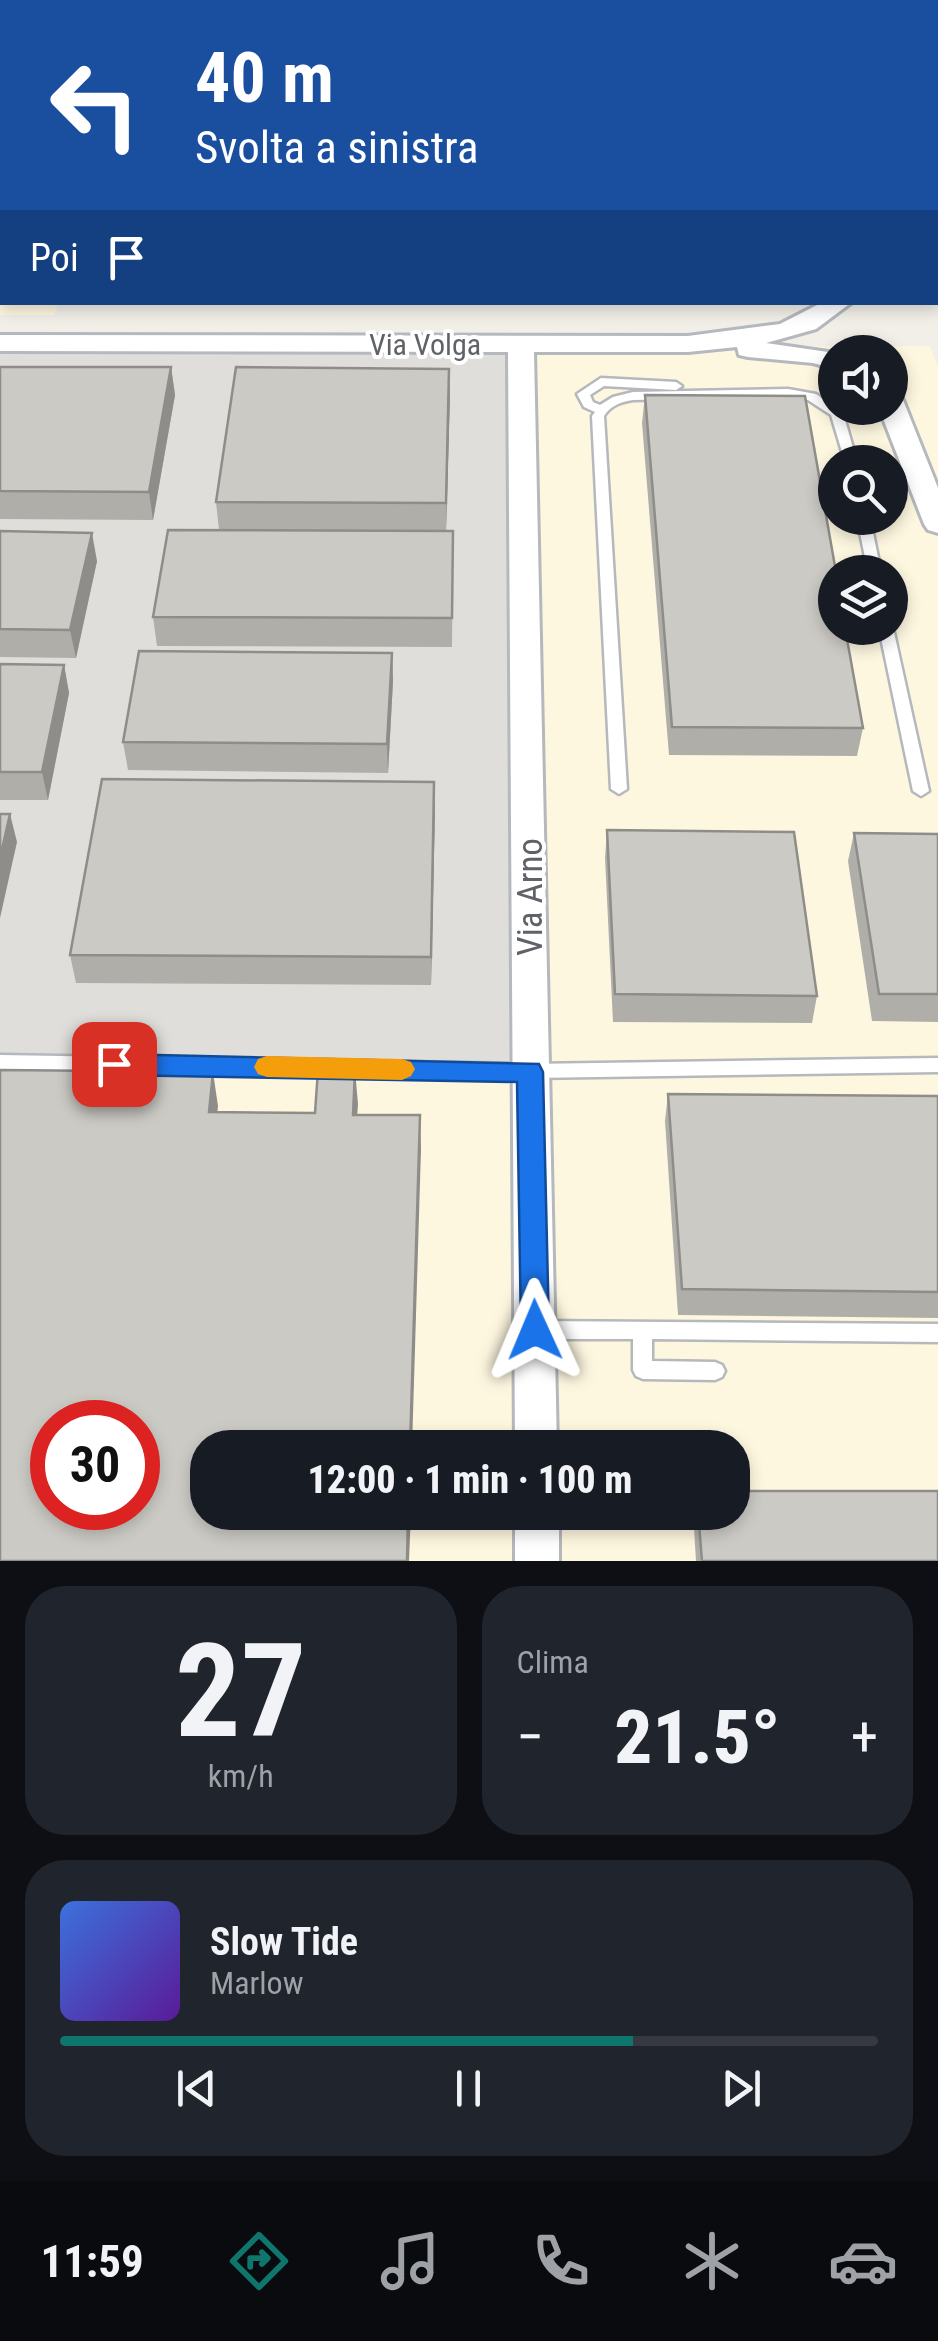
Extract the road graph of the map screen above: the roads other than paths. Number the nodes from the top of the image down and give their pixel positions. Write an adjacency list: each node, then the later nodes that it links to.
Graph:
1 (836, 305): 3 (street, Via Volga)
2 (0, 343): 4 (street, Via Volga)
3 (688, 344): 4 (street, Via Volga); 5 (street)
4 (521, 346): 16 (street, Via Arno)
5 (818, 356)
6 (676, 386): 7 (lane)
7 (602, 410): 9 (lane); 12 (lane)
8 (900, 425): 10 (street)
9 (846, 445)
10 (938, 524)
11 (890, 645): 13 (lane)
12 (619, 790)
13 (920, 790)
14 (0, 1062): 16 (lane)
15 (938, 1065): 16 (lane)
16 (530, 1072): 17 (street, Via Arno)
17 (535, 1330): 18 (lane); 21 (street, Via Arno)
18 (642, 1331): 19 (lane); 20 (lane)
19 (938, 1334)
20 (715, 1371)
21 (536, 1430)
22 (537, 1530): 23 (street)
23 (537, 1561)

